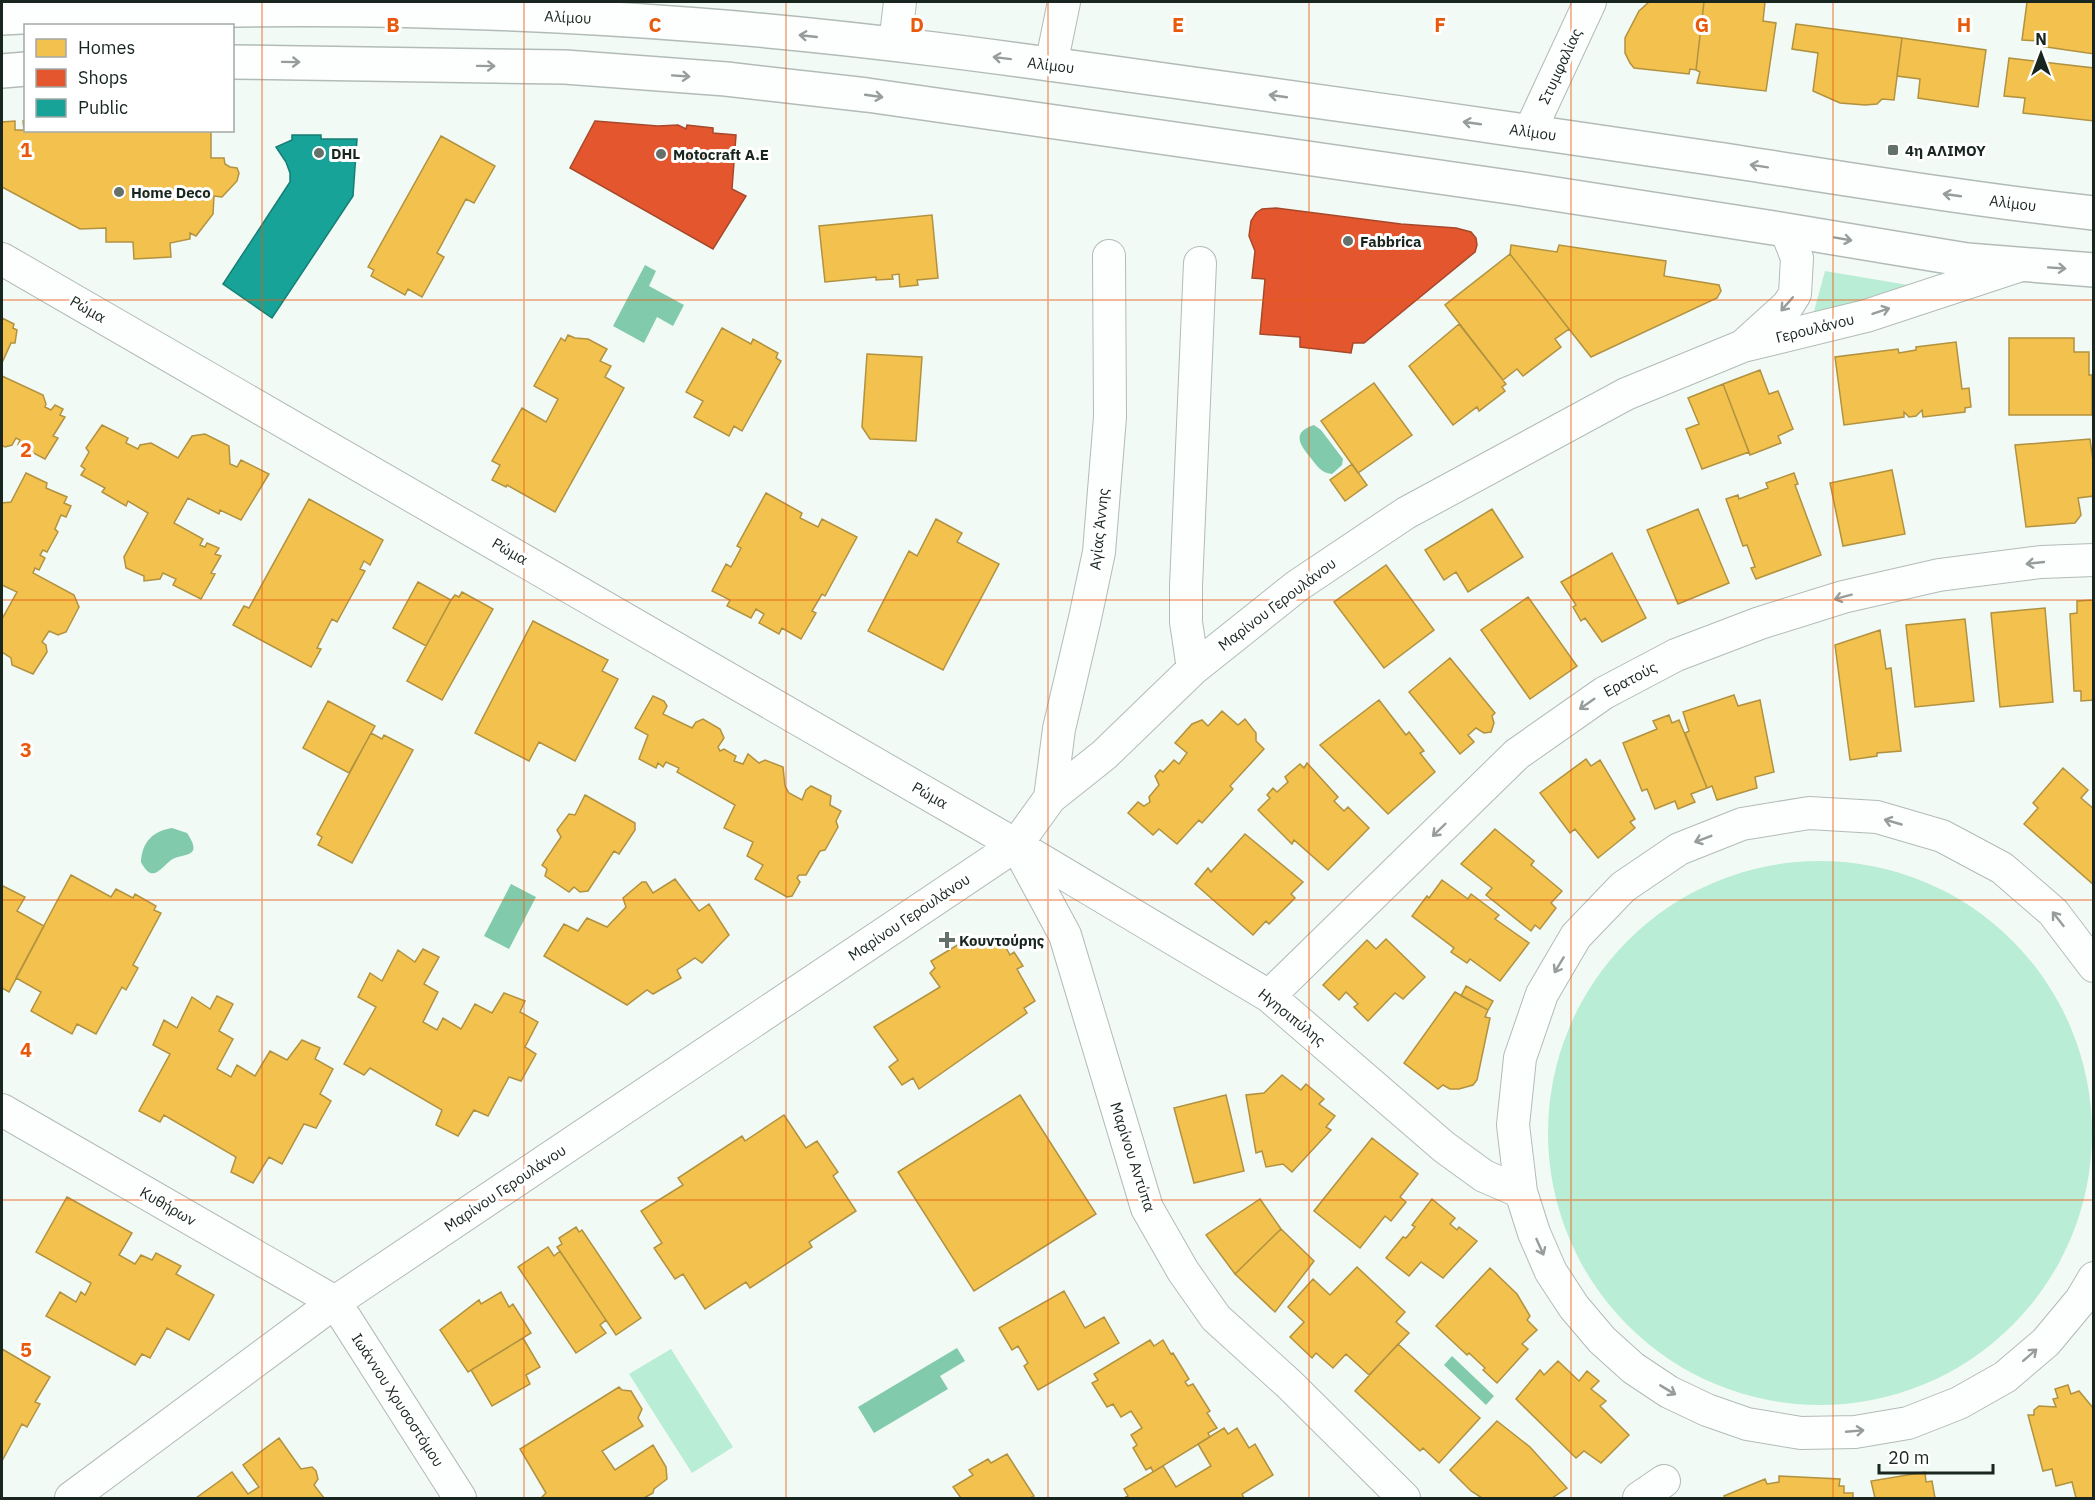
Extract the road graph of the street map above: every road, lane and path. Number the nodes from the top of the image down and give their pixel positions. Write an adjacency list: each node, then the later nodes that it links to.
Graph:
1 (900, 2): 6 (street)
2 (1064, 2): 8 (street)
3 (1590, 2): 11 (street, Στυμφαλίας)
4 (553, 9): 5 (main road, Αλίμου); 6 (main road, Αλίμου, one-way to 4)
5 (2, 18)
6 (895, 44): 8 (main road, Αλίμου, one-way to 6)
7 (234, 62): 13 (main road, one-way to 13)
8 (1051, 65): 11 (main road, Αλίμου, one-way to 8)
9 (24, 69): 10 (main road)
10 (2, 70)
11 (1530, 131): 12 (main road, Αλίμου, one-way to 11)
12 (2094, 213)
13 (1786, 230): 17 (main road, one-way to 17); 19 (street, Γερουλάνου, one-way to 19)
14 (1109, 256): 22 (street, Αγίας Άννης)
15 (2, 260): 23 (street, Ρώμα)
16 (1200, 263): 21 (street)
17 (2021, 265): 18 (main road, one-way to 18); 19 (street, Γερουλάνου, one-way to 17)
18 (2094, 270)
19 (1743, 346): 21 (street, Μαρίνου Γερουλάνου)
20 (2094, 560): 25 (street, Ερατούς, one-way to 25)
21 (1193, 669): 22 (street, Μαρίνου Γερουλάνου)
22 (1050, 798): 23 (street, Μαρίνου Γερουλάνου)
23 (1016, 845): 25 (street, Ηγησιπύλης); 29 (street, Μαρίνου Γερουλάνου); 32 (street, Μαρίνου Αντύπα)
24 (2094, 966): 27 (street, one-way to 27)
25 (1269, 996): 27 (street, Ηγησιπύλης)
26 (2, 1110): 29 (street, Κυθήρων)
27 (1521, 1192): 28 (street, one-way to 28)
28 (2094, 1278)
29 (335, 1302): 30 (street, Μαρίνου Γερουλάνου); 31 (street, Ιωάννου Χρυσοστόμου)
30 (71, 1498)
31 (460, 1498)
32 (1404, 1498)

